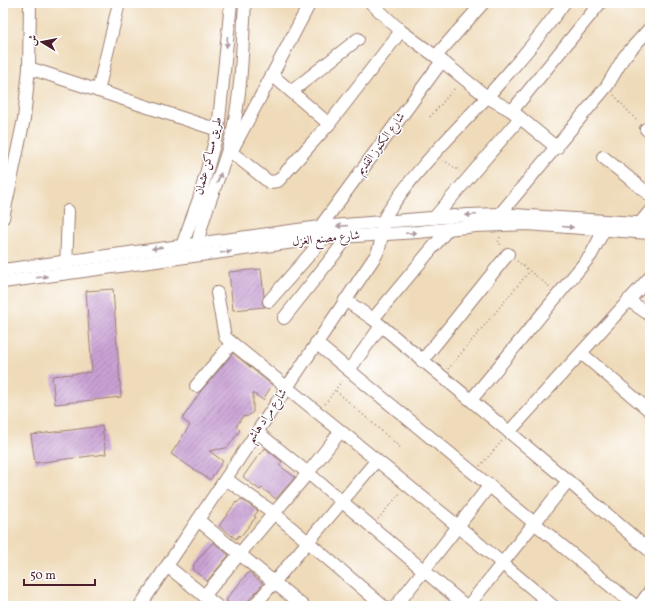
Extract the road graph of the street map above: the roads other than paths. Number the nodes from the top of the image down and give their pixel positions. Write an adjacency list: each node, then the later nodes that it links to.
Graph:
1 (30, 3): 14 (street)
2 (119, 3): 16 (street)
3 (231, 3): 21 (street, طريق مساكن عثمان, one-way to 21)
4 (245, 3): 23 (street, طريق مساكن عثمان)
5 (310, 3): 15 (street)
6 (483, 3): 13 (street, شارع الكنوز القديم)
7 (564, 3): 18 (street, شارع مراد هاشم)
8 (600, 3): 19 (street)
9 (372, 4): 11 (street)
10 (650, 28): 22 (street)
11 (401, 31): 13 (street); 20 (street)
12 (358, 39): 17 (street)
13 (439, 58): 18 (street); 36 (street, شارع الكنوز القديم)
14 (29, 68): 16 (street); 28 (street)
15 (272, 74): 17 (street); 23 (street)
16 (98, 91): 21 (street)
17 (292, 91): 20 (street)
18 (487, 97): 19 (street); 34 (street, شارع مراد هاشم)
19 (516, 114): 22 (street); 29 (street)
20 (329, 124): 23 (street)
21 (218, 130): 31 (street, طريق مساكن عثمان)
22 (557, 148): 30 (street)
23 (229, 151): 31 (street, طريق مساكن عثمان, one-way to 23)
24 (603, 157): 25 (street)
25 (650, 195)
26 (650, 211): 32 (street)
27 (68, 212): 44 (street)
28 (3, 218)
29 (434, 218): 30 (street, شارع مصنع الغزل, one-way to 29); 34 (street, شارع مصنع الغزل)
30 (502, 219): 32 (street, شارع مصنع الغزل); 33 (street, شارع مصنع الغزل); 35 (street, شارع مصنع الغزل, one-way to 35)
31 (197, 221): 39 (street, طريق مساكن عثمان); 40 (street, طريق مساكن عثمان)
32 (645, 224)
33 (448, 228): 34 (street, شارع مصنع الغزل, one-way to 33); 55 (street)
34 (382, 229): 36 (street, شارع مصنع الغزل, one-way to 36); 38 (street, شارع مصنع الغزل); 50 (street, شارع مراد هاشم)
35 (604, 230): 37 (street, شارع مصنع الغزل); 63 (street)
36 (322, 233): 38 (street, شارع مصنع الغزل); 39 (street, شارع مصنع الغزل); 42 (street, شارع مصنع الغزل, one-way to 36); 52 (street, شارع الكنوز القديم)
37 (650, 233)
38 (350, 236): 54 (street)
39 (198, 243): 40 (street, شارع مصنع الغزل); 42 (street, طريق مساكن عثمان)
40 (183, 245): 43 (street, طريق مساكن عثمان); 44 (street, شارع مصنع الغزل, one-way to 44)
41 (508, 254): 59 (street)
42 (197, 256): 43 (street, شارع مصنع الغزل)
43 (178, 258): 46 (street, شارع مصنع الغزل)
44 (66, 261): 45 (street, شارع مصنع الغزل); 46 (street)
45 (3, 270)
46 (66, 274): 48 (street, شارع مصنع الغزل, one-way to 46)
47 (650, 276): 51 (street)
48 (3, 282)
49 (217, 293): 56 (street)
50 (345, 300): 55 (street); 57 (street, شارع مراد هاشم)
51 (628, 300): 53 (street); 58 (street)
52 (269, 301)
53 (650, 315)
54 (284, 318)
55 (377, 322): 59 (street); 60 (street)
56 (232, 343): 61 (street); 62 (street)
57 (316, 343): 60 (street); 62 (street, شارع مراد هاشم)
58 (581, 353): 64 (street); 67 (street)
59 (422, 361): 63 (street)
60 (349, 370): 72 (street)
61 (196, 386)
62 (286, 388): 65 (street, شارع مراد هاشم); 66 (street)
63 (472, 400): 67 (street)
64 (650, 412)
65 (257, 432): 69 (street); 70 (street, شارع مراد هاشم)
66 (340, 432): 68 (street); 69 (street)
67 (509, 432): 71 (street)
68 (376, 461): 73 (street); 77 (street)
69 (308, 473): 73 (street); 74 (street)
70 (226, 479): 74 (street); 75 (street, شارع مراد هاشم)
71 (568, 481): 76 (street); 79 (street)
72 (490, 485): 76 (street); 77 (street)
73 (341, 501): 78 (street); 83 (street)
74 (274, 513): 78 (street); 80 (street)
75 (198, 520): 80 (street); 82 (street, شارع مراد هاشم)
76 (536, 523): 81 (street); 95 (street)
77 (459, 527): 81 (street); 83 (street)
78 (308, 541): 84 (street); 91 (street)
79 (650, 551)
80 (240, 554): 84 (street); 86 (street)
81 (503, 564): 93 (street); 94 (street)
82 (167, 566): 86 (street); 87 (street, شارع مراد هاشم)
83 (424, 572): 92 (street); 93 (street)
84 (274, 581): 89 (street); 90 (street)
85 (650, 591): 96 (street)
86 (204, 596): 88 (street)
87 (140, 606)
88 (216, 606)
89 (254, 606)
90 (303, 606)
91 (383, 606)
92 (396, 606)
93 (467, 606)
94 (553, 606)
95 (635, 606)
96 (639, 606)

